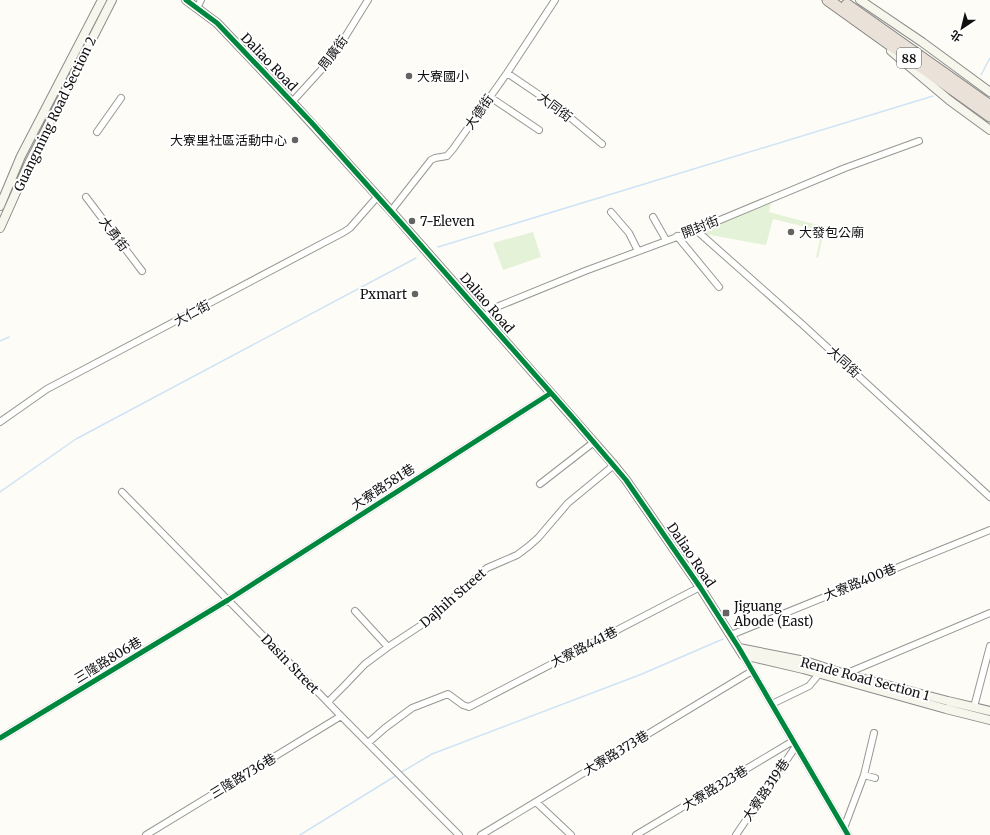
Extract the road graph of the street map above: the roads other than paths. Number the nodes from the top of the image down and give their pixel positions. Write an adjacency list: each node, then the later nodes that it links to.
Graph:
1 (102, 0): 29 (street, Guangming Road Section 2)
2 (112, 0): 33 (street, Guangming Road Section 2)
3 (186, 0): 11 (street, Daliao Road)
4 (201, 0): 11 (street)
5 (368, 0): 18 (street, 周廣街)
6 (555, 0): 13 (street, 大德街)
7 (820, 0): 23 (street)
8 (828, 0): 12 (highway, 88)
9 (860, 0): 14 (street)
10 (843, 1): 17 (highway); 19 (highway, 88)
11 (197, 8): 18 (street, Daliao Road)
12 (898, 50): 20 (highway, 88); 21 (highway)
13 (507, 73): 15 (street, 大德街); 26 (street, 大同街)
14 (990, 92)
15 (490, 97): 22 (street); 30 (street, 大德街)
16 (121, 98): 24 (street)
17 (990, 99)
18 (292, 102): 27 (street, Daliao Road)
19 (990, 106)
20 (990, 116)
21 (990, 124)
22 (539, 130)
23 (990, 130)
24 (97, 132)
25 (919, 141): 34 (street, 開封街)
26 (602, 144)
27 (378, 196): 30 (street, Daliao Road); 42 (street, 大仁街)
28 (86, 197): 38 (street, 大勇街)
29 (0, 206)
30 (391, 211): 40 (street, Daliao Road)
31 (611, 212): 37 (street)
32 (653, 216): 36 (street)
33 (0, 228)
34 (696, 230): 35 (street, 開封街); 47 (street, 大同街)
35 (677, 236): 36 (street, 開封街); 39 (street)
36 (666, 240): 37 (street, 開封街)
37 (638, 251): 40 (street, 開封街)
38 (142, 270)
39 (719, 286)
40 (484, 317): 41 (street, Daliao Road)
41 (551, 393): 43 (street, Daliao Road); 50 (street, 大寮路581巷)
42 (0, 422)
43 (594, 442): 44 (street, Daliao Road); 45 (street)
44 (614, 465): 49 (street, Daliao Road); 55 (street, Dajhih Street)
45 (540, 484)
46 (122, 492): 50 (street, Dasin Street)
47 (990, 497)
48 (990, 530): 53 (street, 大寮路400巷)
49 (700, 587): 53 (street, Daliao Road); 69 (street, 大寮路441巷)
50 (228, 600): 61 (street, Dasin Street); 68 (street, 三隆路806巷)
51 (355, 611): 55 (street)
52 (990, 613): 60 (street)
53 (731, 635): 56 (street, Daliao Road)
54 (990, 646): 63 (street)
55 (388, 647): 61 (street, Dajhih Street)
56 (739, 648): 57 (street, Daliao Road); 60 (street, Rende Road Section 1)
57 (743, 655): 58 (street); 59 (street, Rende Road Section 1)
58 (752, 671): 62 (street); 73 (street, 大寮路373巷)
59 (820, 674): 62 (street); 66 (street, Rende Road Section 1)
60 (845, 674): 63 (street, Rende Road Section 1)
61 (328, 702): 65 (street, Dasin Street)
62 (772, 704): 70 (street)
63 (974, 707): 64 (street, Rende Road Section 1)
64 (990, 711)
65 (340, 716): 69 (street, Dasin Street); 75 (street, 三隆路736巷)
66 (990, 720)
67 (874, 733): 71 (street)
68 (0, 738)
69 (368, 743): 76 (street, Dasin Street)
70 (795, 743): 74 (street); 79 (street, 大寮路323巷); 80 (street, 大寮路319巷)
71 (864, 775): 72 (street); 74 (street)
72 (875, 778)
73 (536, 802): 77 (street, 大寮路373巷); 78 (street)
74 (847, 833)
75 (146, 835)
76 (459, 835)
77 (480, 835)
78 (571, 835)
79 (636, 835)
80 (736, 835)

